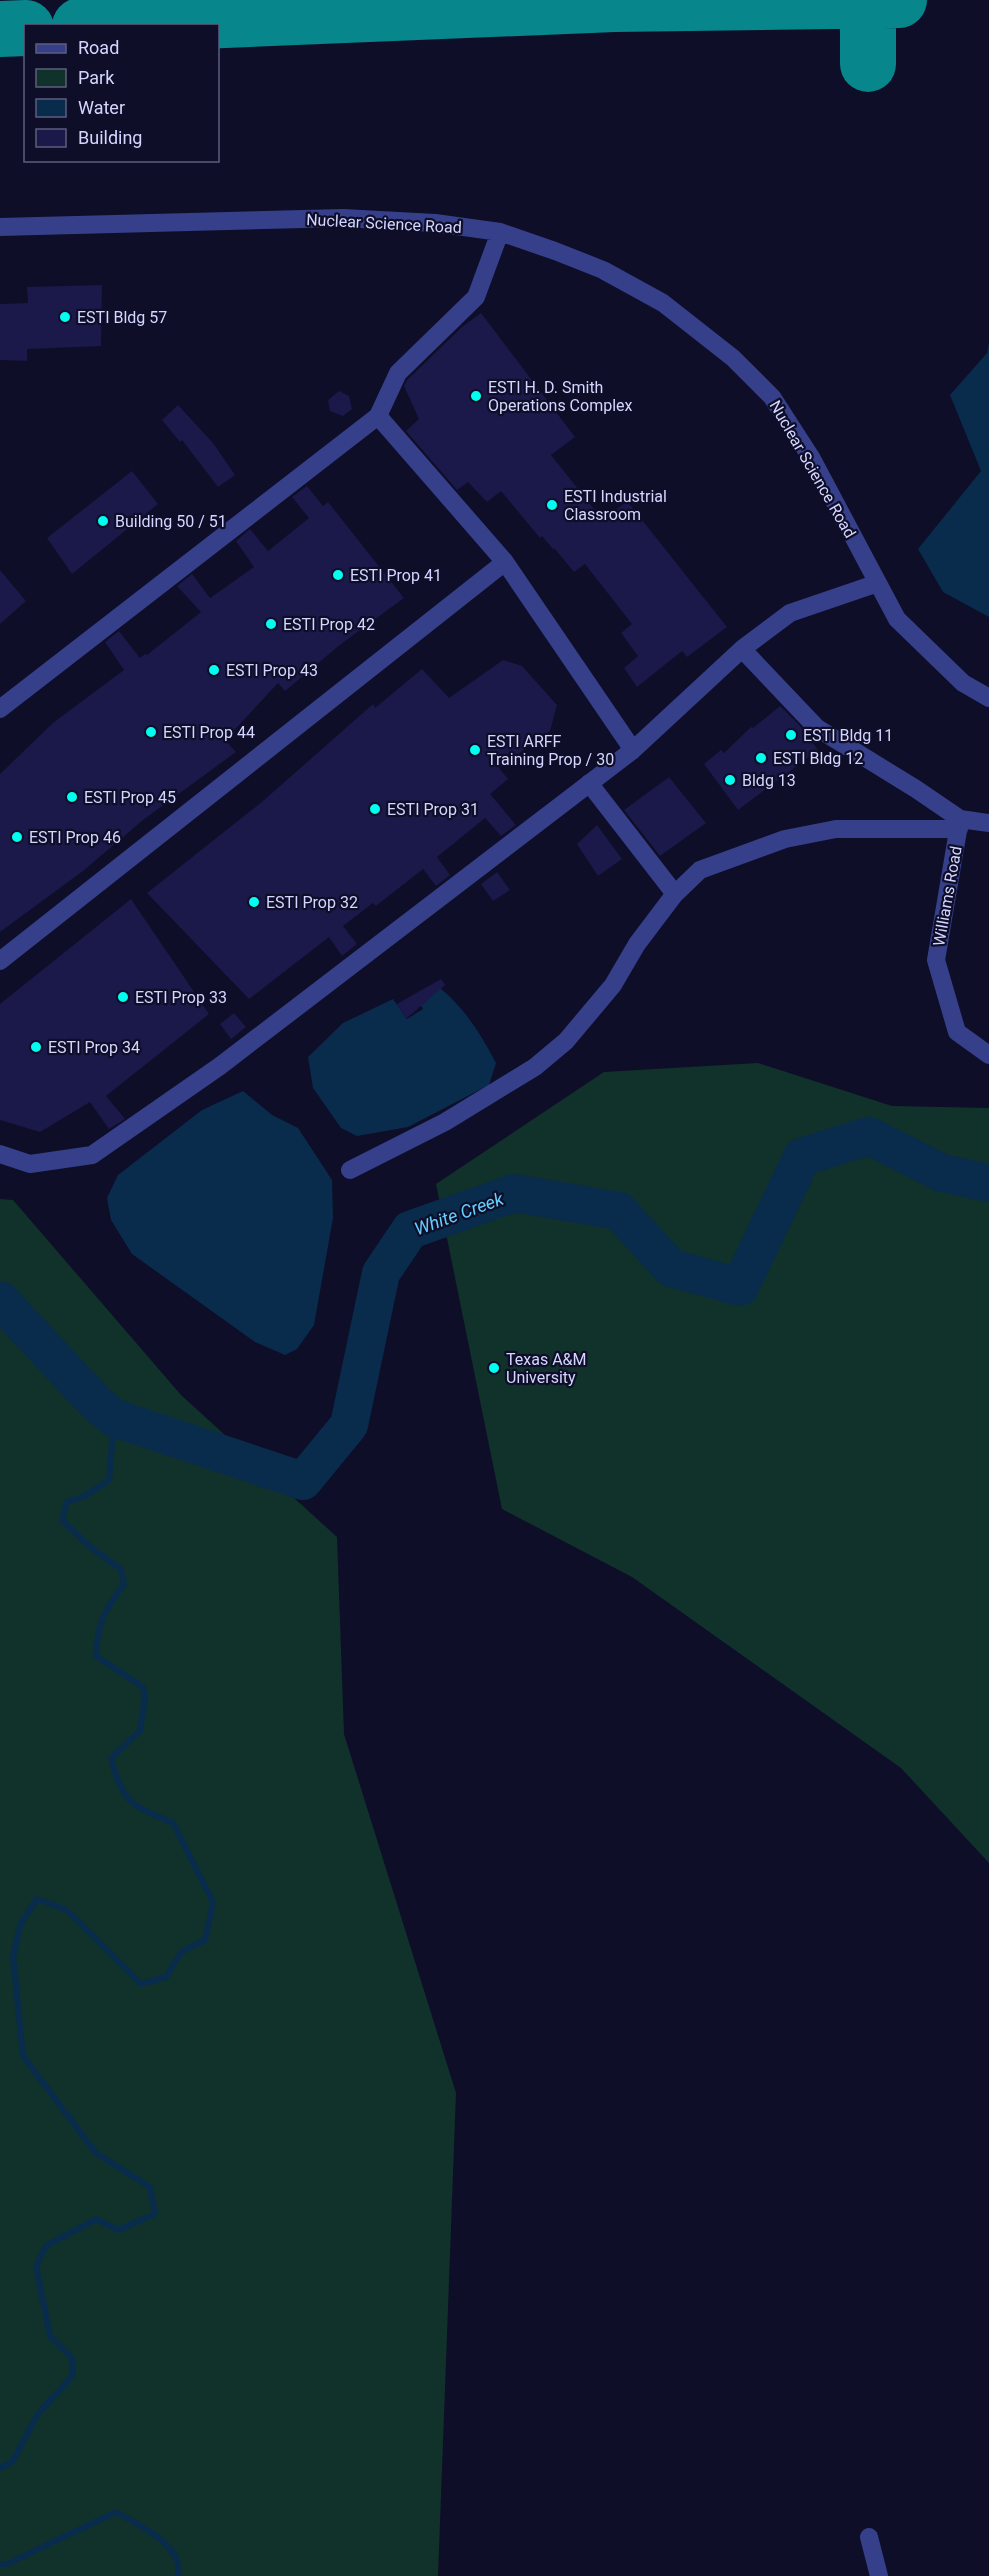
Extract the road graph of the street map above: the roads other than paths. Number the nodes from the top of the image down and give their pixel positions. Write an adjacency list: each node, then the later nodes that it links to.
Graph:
1 (0, 227): 2 (street, Nuclear Science Road)
2 (500, 232): 3 (street); 5 (street, Nuclear Science Road)
3 (378, 416): 4 (street); 8 (street)
4 (505, 562): 9 (street); 14 (street)
5 (878, 583): 6 (street); 7 (street, Nuclear Science Road)
6 (742, 649): 9 (street); 12 (street)
7 (989, 698)
8 (0, 709)
9 (633, 750): 10 (street)
10 (589, 783): 13 (street); 16 (street)
11 (989, 823): 12 (street)
12 (959, 824): 13 (street); 15 (street, Williams Road)
13 (675, 894): 17 (street)
14 (0, 961)
15 (989, 1055)
16 (0, 1154)
17 (350, 1170)
18 (869, 2537): 19 (street)
19 (879, 2576)

